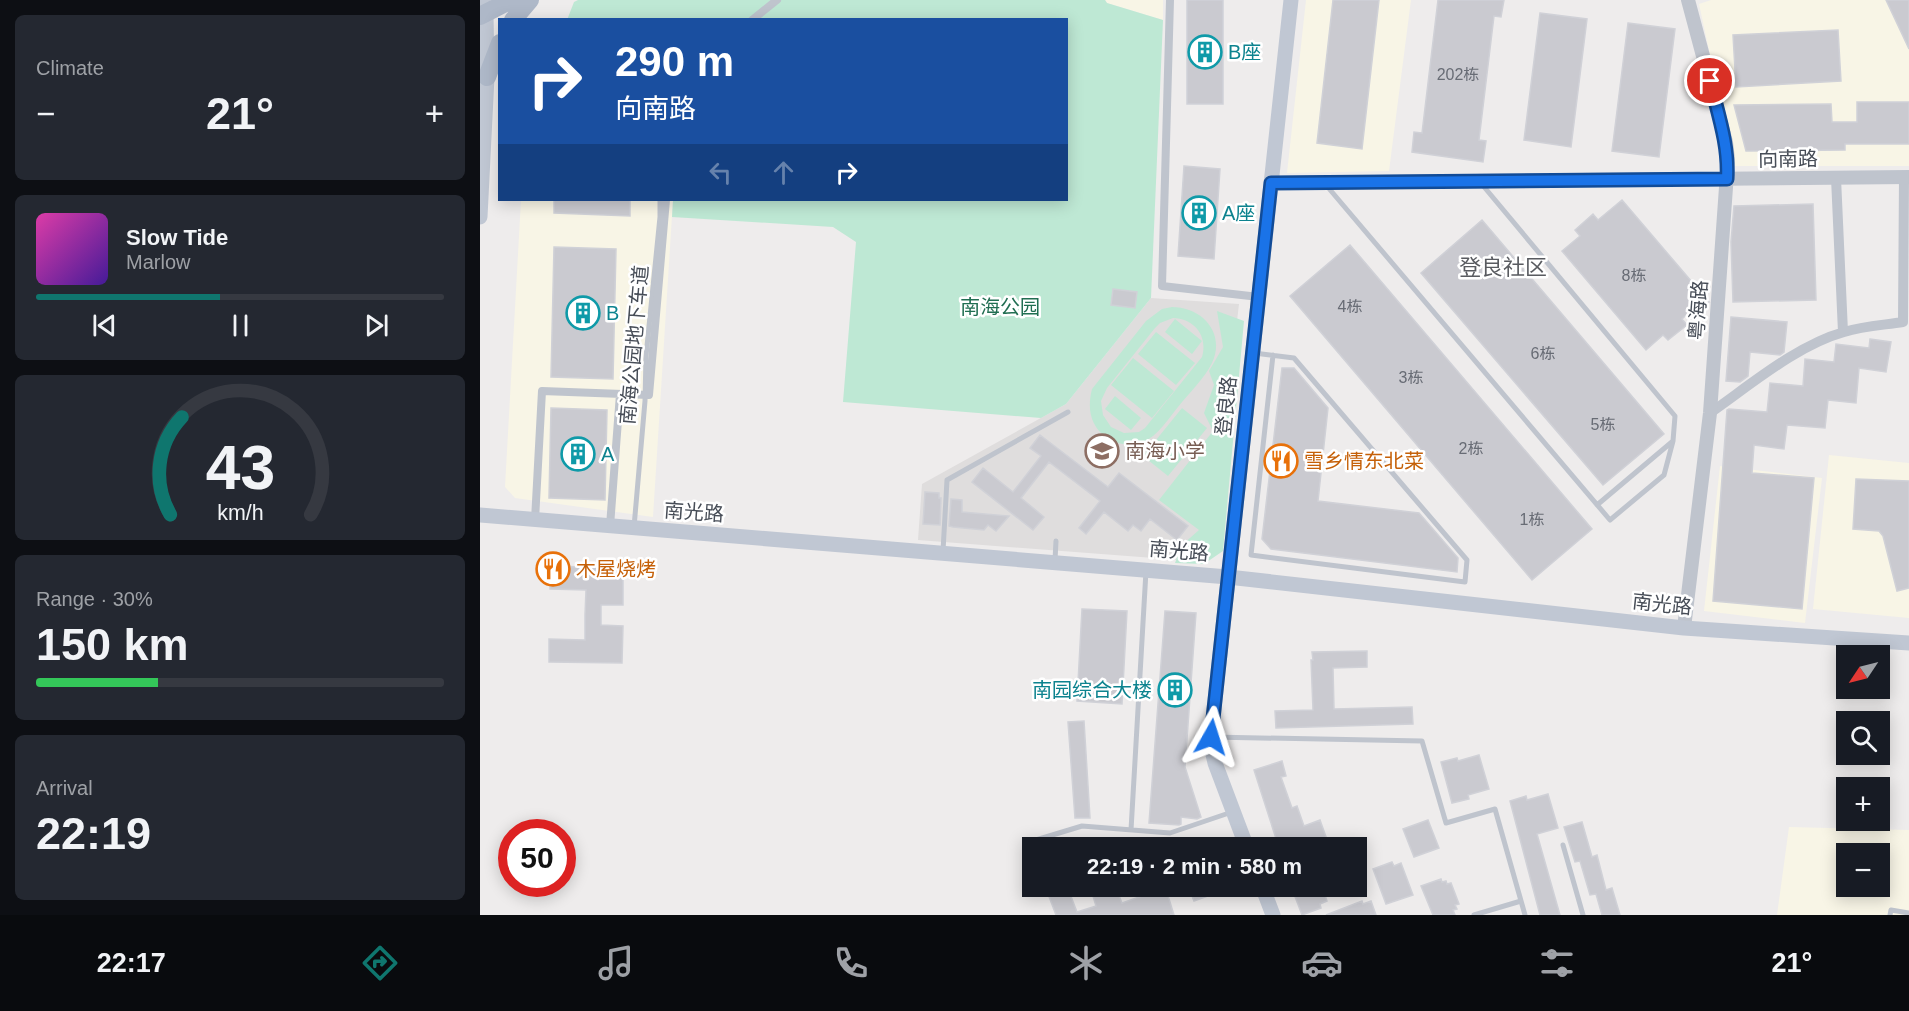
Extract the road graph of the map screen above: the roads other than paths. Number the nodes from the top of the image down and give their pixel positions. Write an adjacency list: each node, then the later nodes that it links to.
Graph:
1 (511, 0): 8 (main road)
2 (530, 0): 9 (main road)
3 (777, 0): 10 (street)
4 (783, 0): 11 (lane)
5 (1170, 0): 23 (street)
6 (1291, 0): 18 (main road, 登良路)
7 (1688, 0): 16 (street, 粤海路)
8 (483, 10): 13 (main road)
9 (515, 18)
10 (754, 18)
11 (761, 18)
12 (498, 48): 13 (main road)
13 (487, 77): 22 (main road)
14 (1906, 177): 15 (street, 向南路); 24 (street)
15 (1836, 178): 16 (street, 向南路); 24 (street)
16 (1727, 179): 17 (street, 向南路); 30 (street, 粤海路)
17 (1479, 181): 19 (street, 向南路); 31 (lane)
18 (1271, 183): 19 (street, 向南路); 23 (main road, 登良路)
19 (1324, 183): 32 (lane)
20 (660, 201): 28 (lane, 南海公园地下车道)
21 (666, 201): 28 (street)
22 (480, 218)
23 (1259, 297): 25 (main road, 登良路)
24 (1844, 332): 30 (street)
25 (1253, 353): 26 (lane); 41 (main road, 登良路)
26 (1273, 355): 26 (lane)
27 (620, 394): 28 (street); 34 (street); 35 (street)
28 (645, 395): 36 (lane, 南海公园地下车道)
29 (1068, 412): 38 (lane)
30 (1710, 413): 42 (street, 粤海路)
31 (1673, 441): 32 (lane); 32 (lane)
32 (1597, 505)
33 (480, 515): 34 (main road, 南光路)
34 (535, 520): 35 (main road, 南光路)
35 (610, 526): 36 (main road, 南光路)
36 (633, 528): 38 (main road, 南光路)
37 (1056, 541): 39 (lane)
38 (943, 553): 39 (main road, 南光路)
39 (1055, 562): 40 (main road, 南光路)
40 (1146, 569): 41 (main road, 南光路); 46 (lane)
41 (1228, 577): 42 (main road, 南光路); 44 (main road, 登良路)
42 (1684, 627): 43 (main road, 南光路)
43 (1909, 643)
44 (1211, 737): 45 (main road, 登良路); 51 (lane)
45 (1233, 811): 46 (lane); 48 (main road, 登良路)
46 (1131, 830): 47 (lane)
47 (1046, 837)
48 (1243, 837)
49 (1563, 845): 56 (lane)
50 (1266, 897): 53 (main road)
51 (1521, 901): 54 (lane); 55 (lane)
52 (1909, 913): 57 (lane)
53 (1273, 915)
54 (1474, 915)
55 (1525, 915)
56 (1583, 915)
57 (1890, 915)

